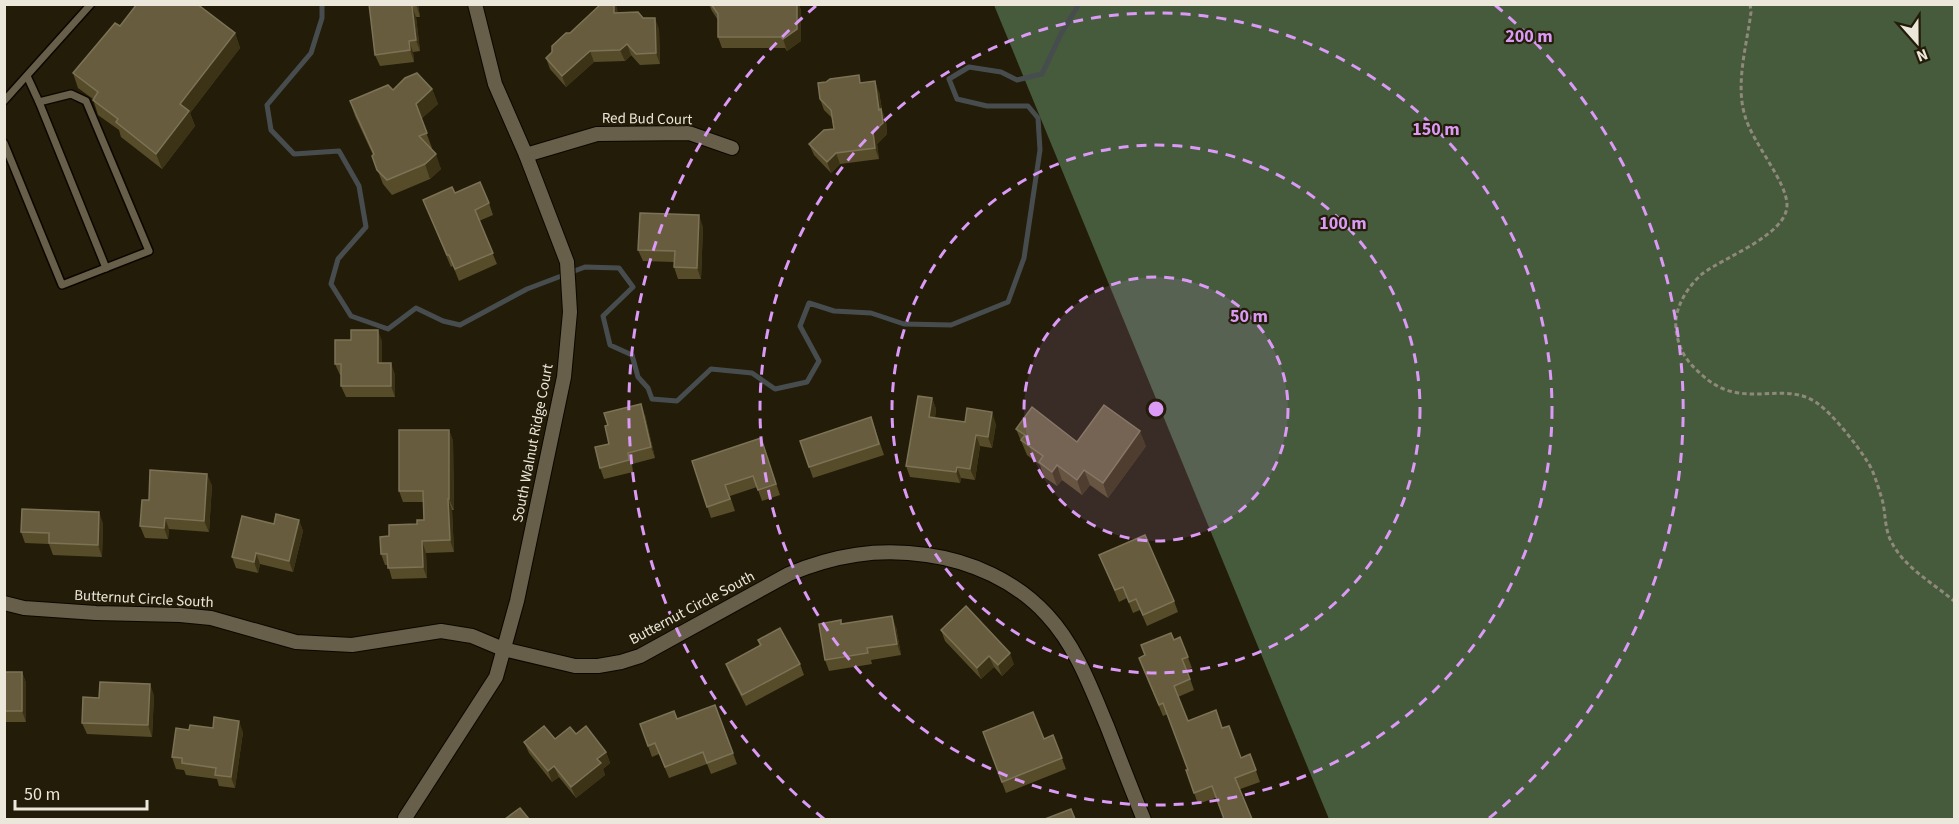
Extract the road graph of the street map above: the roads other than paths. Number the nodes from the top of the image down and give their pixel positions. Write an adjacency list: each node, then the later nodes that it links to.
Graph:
1 (91, 4): 3 (lane)
2 (475, 4): 8 (street, South Walnut Ridge Court)
3 (27, 76): 4 (lane); 5 (lane)
4 (4, 101)
5 (39, 102): 9 (lane); 9 (lane)
6 (4, 143): 9 (lane)
7 (732, 148): 8 (street, Red Bud Court)
8 (526, 155): 11 (street, South Walnut Ridge Court)
9 (106, 268)
10 (4, 603): 11 (street, Butternut Circle South)
11 (503, 649): 12 (street, South Walnut Ridge Court); 13 (street, Butternut Circle South)
12 (405, 818)
13 (1144, 819)

